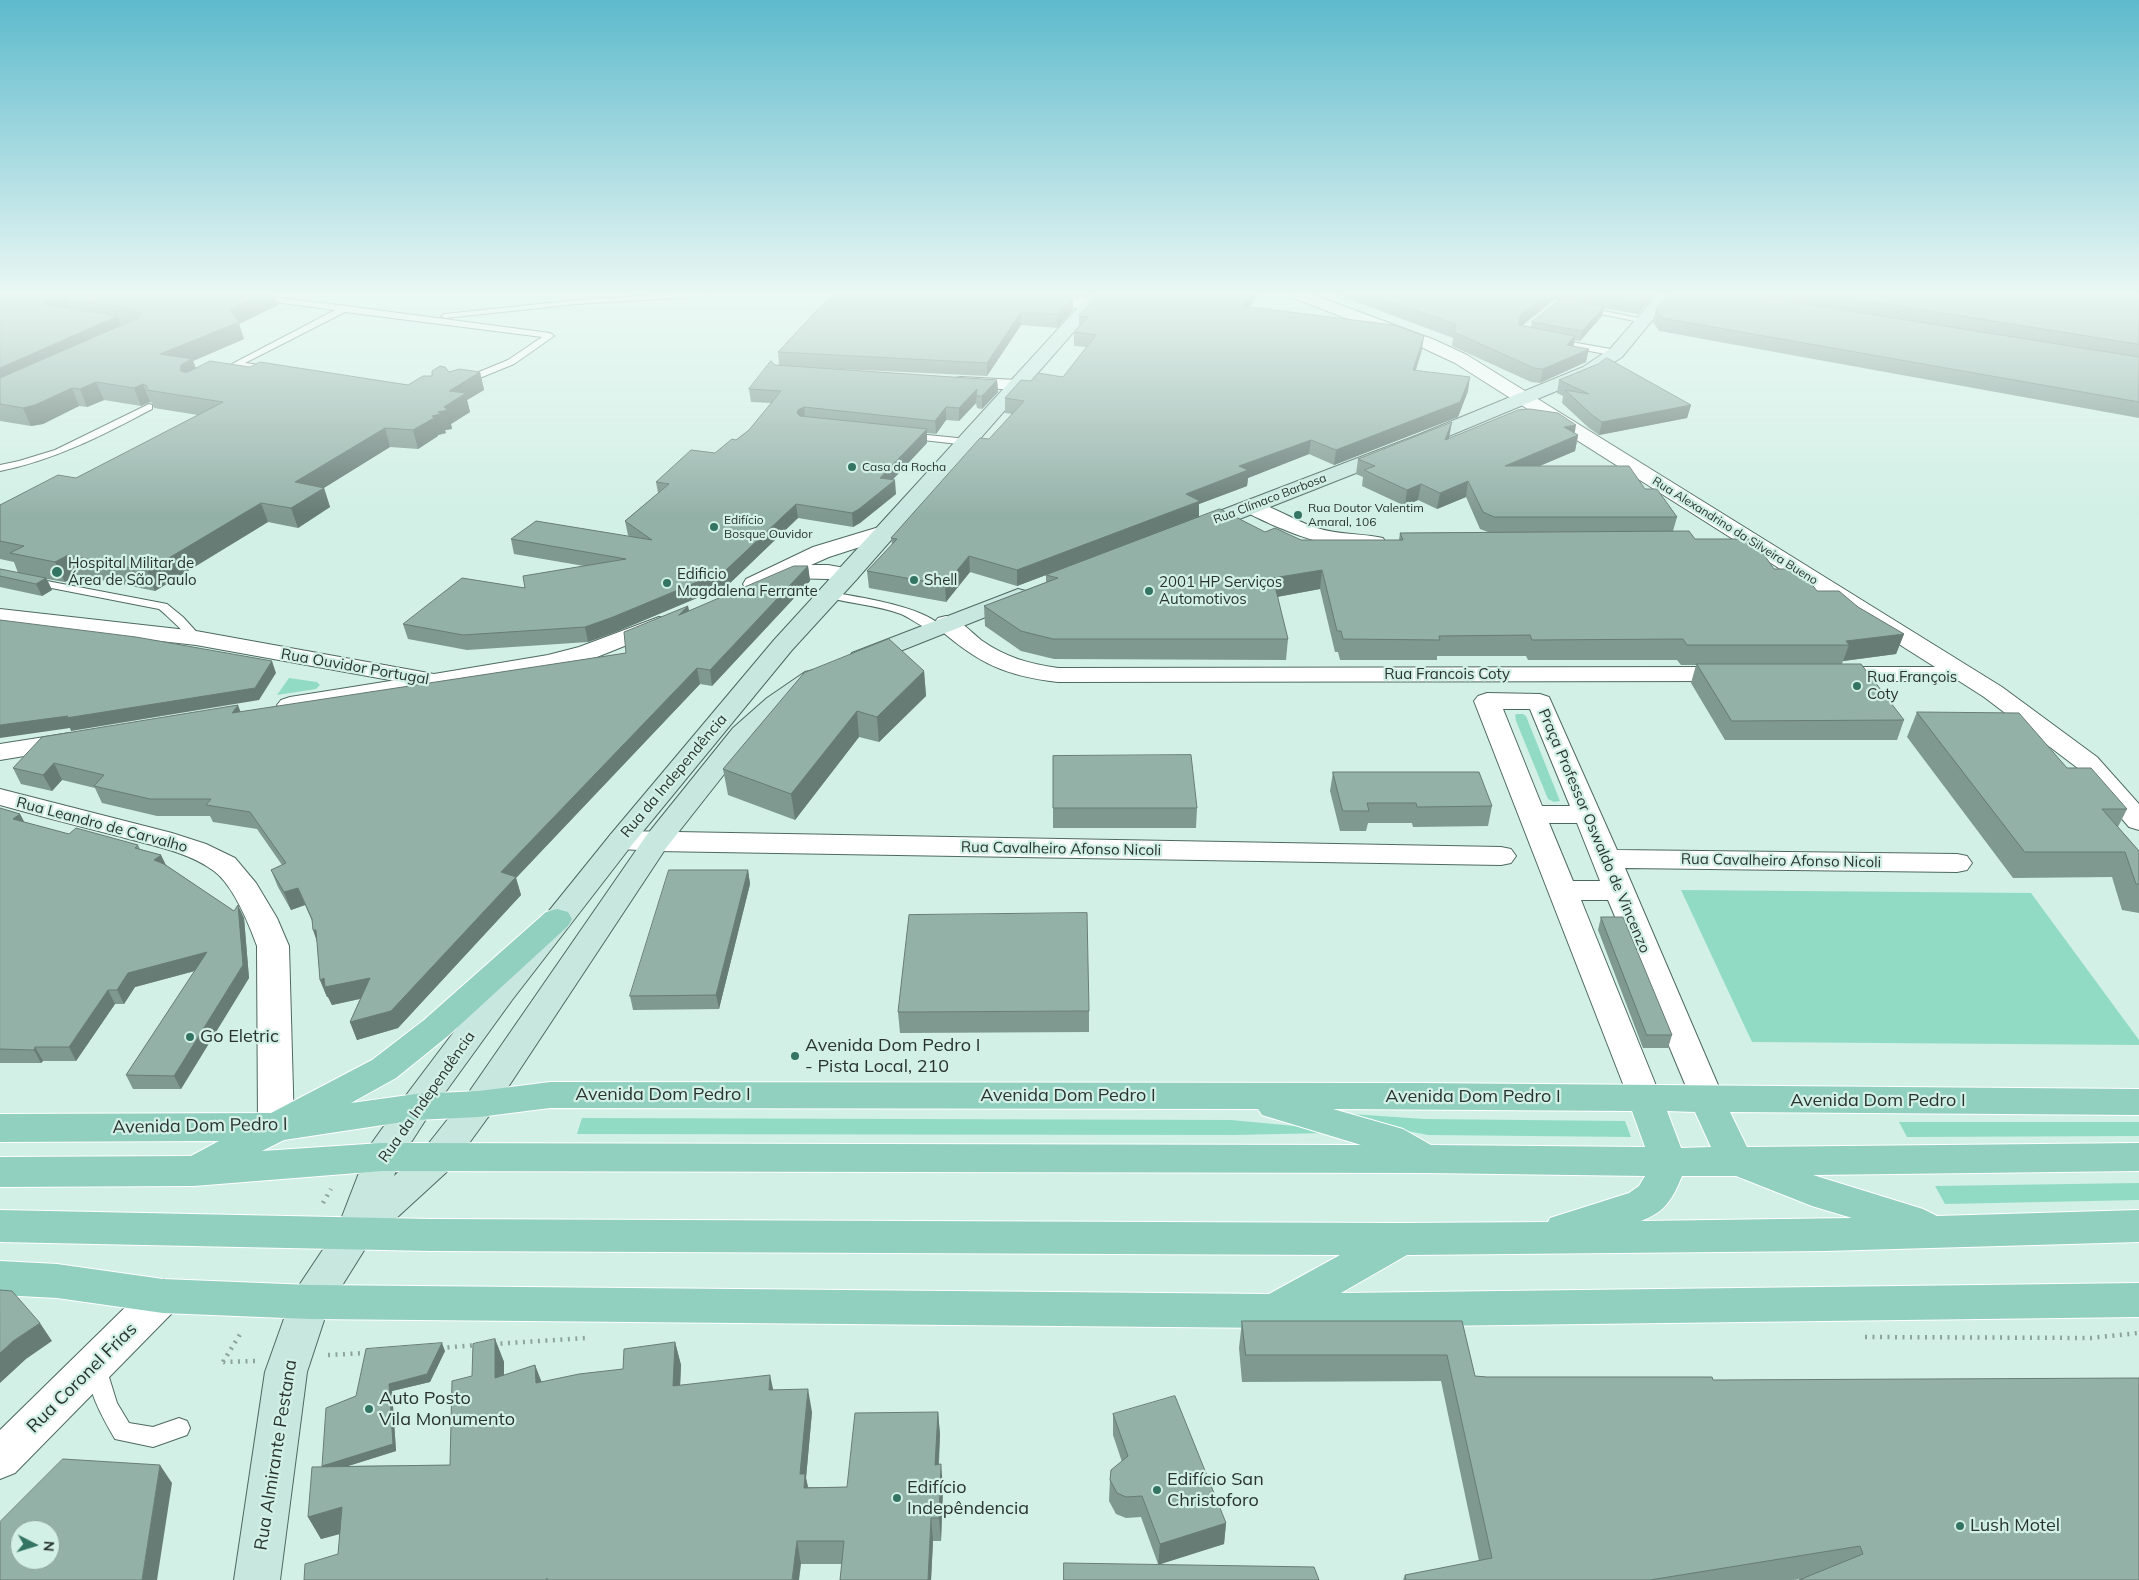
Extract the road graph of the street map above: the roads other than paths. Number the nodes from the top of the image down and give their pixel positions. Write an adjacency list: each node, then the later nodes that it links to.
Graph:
1 (262, 368): 6 (lane)
2 (498, 368): 9 (lane)
3 (1033, 368): 8 (main road, Rua da Independência)
4 (1474, 368): 10 (street, Rua Alexandrino da Silveira Bueno)
5 (1594, 368): 10 (main road, Rua Clímaco Barbosa)
6 (285, 371)
7 (941, 381): 8 (street)
8 (1017, 385): 13 (main road, Rua da Independência)
9 (455, 386)
10 (1524, 400): 15 (main road, Rua Clímaco Barbosa); 18 (street, Rua Alexandrino da Silveira Bueno)
11 (149, 407): 14 (lane)
12 (893, 434): 13 (lane)
13 (967, 442): 16 (main road, Rua da Independência)
14 (0, 468)
15 (1251, 507): 17 (main road, Rua Clímaco Barbosa); 20 (street)
16 (889, 530): 21 (street); 23 (main road, Rua da Independência)
17 (1177, 535)
18 (1751, 541): 19 (street); 35 (street, Rua Alexandrino da Silveira Bueno)
19 (1712, 542)
20 (1396, 543)
21 (784, 572): 23 (street); 25 (street)
22 (0, 575): 30 (lane)
23 (848, 575): 26 (main road, Rua da Independência)
24 (1038, 588): 29 (main road)
25 (731, 594)
26 (830, 595): 29 (lane); 31 (main road, Rua da Independência)
27 (0, 616): 30 (street, Rua Ouvidor Portugal)
28 (678, 616): 36 (street, Rua Ouvidor Portugal)
29 (941, 625): 32 (main road); 33 (street, Rua Francois Coty)
30 (196, 638): 36 (street, Rua Ouvidor Portugal)
31 (783, 645): 32 (main road); 44 (main road, Rua da Independência)
32 (831, 670): 45 (main road, Rua da Independência)
33 (1756, 674)
34 (1806, 674): 35 (street)
35 (1963, 674): 43 (street, Rua Alexandrino da Silveira Bueno)
36 (434, 681): 37 (street)
37 (266, 709)
38 (89, 738): 39 (street)
39 (0, 752)
40 (0, 797): 58 (street, Rua Leandro de Carvalho)
41 (1532, 814): 42 (street); 42 (street, Praça Professor Oswaldo de Vincenzo); 50 (street, Praça Professor Oswaldo de Vincenzo)
42 (1588, 814): 47 (street, Praça Professor Oswaldo de Vincenzo)
43 (2139, 821)
44 (620, 840): 45 (street, Rua Cavalheiro Afonso Nicoli); 51 (main road, Rua da Independência)
45 (656, 842): 46 (street, Rua Cavalheiro Afonso Nicoli); 56 (main road, Rua da Independência)
46 (1501, 856)
47 (1606, 859): 48 (street, Rua Cavalheiro Afonso Nicoli); 49 (street, Praça Professor Oswaldo de Vincenzo)
48 (1957, 863)
49 (1619, 890): 50 (street); 54 (street, Praça Professor Oswaldo de Vincenzo)
50 (1562, 891): 53 (street, Praça Professor Oswaldo de Vincenzo)
51 (557, 920): 57 (main road, Rua da Independência); 58 (main road)
52 (1243, 1097): 53 (main road, Avenida Dom Pedro I); 56 (main road, Avenida Dom Pedro I); 63 (main road)
53 (1644, 1098): 54 (main road, Avenida Dom Pedro I); 65 (main road)
54 (1707, 1099): 55 (main road, Avenida Dom Pedro I); 64 (main road)
55 (2139, 1102)
56 (479, 1104): 57 (main road, Avenida Dom Pedro I); 62 (main road, Rua da Independência)
57 (416, 1107): 58 (main road, Avenida Dom Pedro I); 60 (main road, Rua da Independência)
58 (276, 1127): 59 (main road, Avenida Dom Pedro I); 66 (main road)
59 (0, 1128)
60 (382, 1157): 62 (main road); 66 (main road); 70 (main road, Rua da Independência)
61 (2139, 1157): 64 (main road)
62 (438, 1158): 63 (main road); 70 (main road, Rua da Independência)
63 (1426, 1159): 65 (main road)
64 (1735, 1160): 65 (main road); 71 (main road)
65 (1670, 1162): 73 (main road)
66 (194, 1171): 67 (main road)
67 (0, 1172)
68 (0, 1226): 70 (main road)
69 (2139, 1226): 71 (main road)
70 (354, 1232): 72 (main road); 77 (main road, Rua da Independência)
71 (1944, 1232): 73 (main road)
72 (1401, 1239): 73 (main road); 78 (main road)
73 (1526, 1239)
74 (0, 1278): 75 (main road)
75 (163, 1296): 77 (main road); 79 (street, Rua Coronel Frias)
76 (2139, 1300): 78 (main road)
77 (310, 1302): 78 (main road); 82 (main road, Rua Almirante Pestana)
78 (1273, 1311)
79 (96, 1365): 80 (lane); 81 (street, Rua Coronel Frias)
80 (179, 1428)
81 (0, 1459)
82 (257, 1580)

